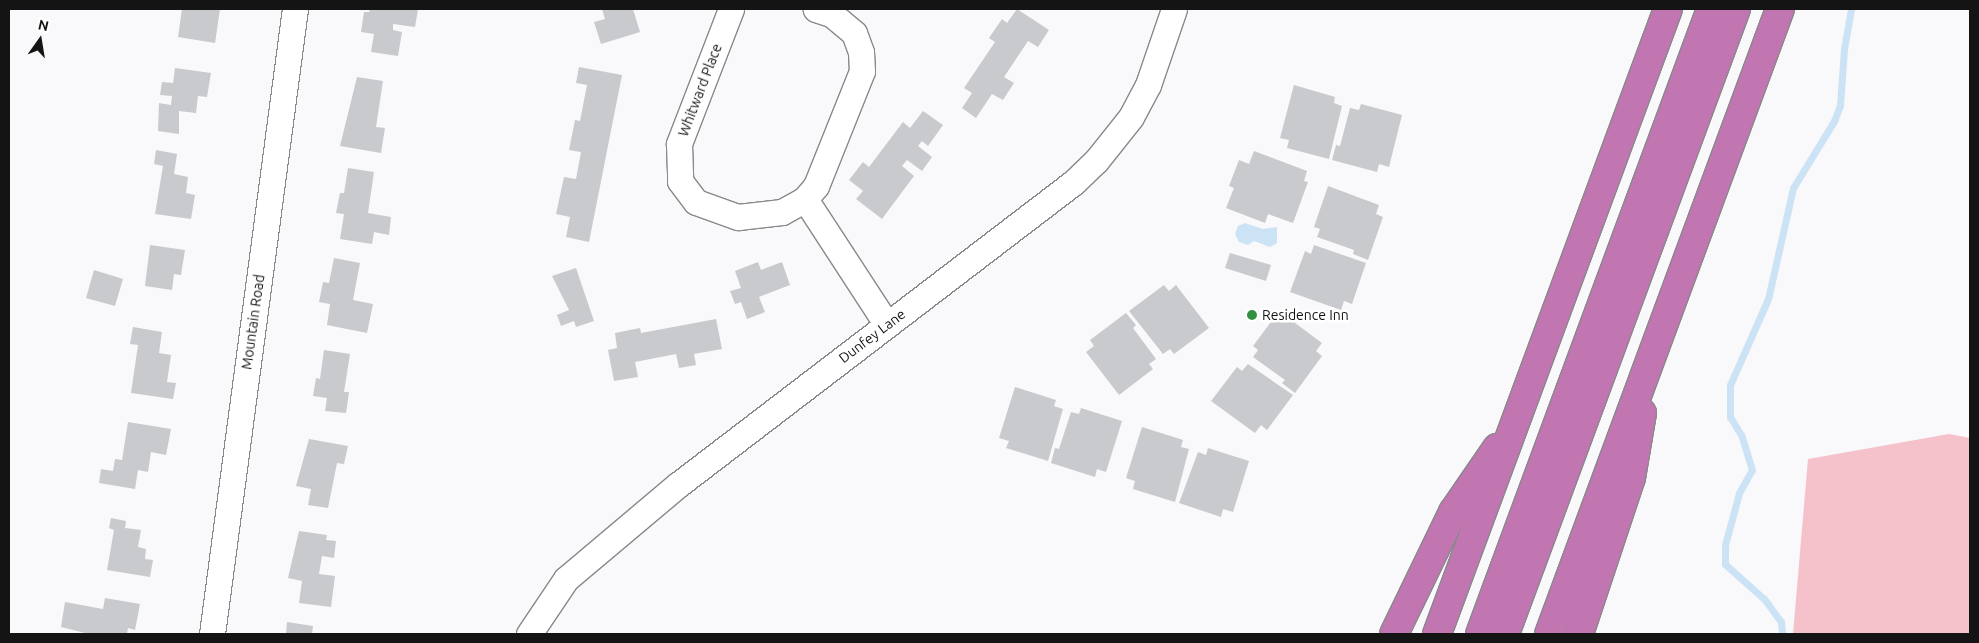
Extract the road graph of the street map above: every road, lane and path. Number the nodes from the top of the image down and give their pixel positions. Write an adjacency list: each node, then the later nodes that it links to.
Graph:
1 (295, 9): 13 (street, Mountain Road)
2 (731, 9): 9 (street, Whitward Place)
3 (816, 9): 9 (street, Whitward Place)
4 (1174, 9): 10 (street, Dunfey Lane)
5 (1668, 9): 12 (highway)
6 (1711, 9): 17 (highway)
7 (1736, 9): 18 (highway)
8 (1780, 9): 11 (highway)
9 (805, 199): 10 (street)
10 (887, 324): 14 (street, Dunfey Lane)
11 (1644, 375): 19 (highway); 20 (highway)
12 (1514, 428): 15 (highway); 16 (highway)
13 (212, 634)
14 (529, 634)
15 (1394, 634)
16 (1437, 634)
17 (1480, 634)
18 (1505, 634)
19 (1548, 634)
20 (1579, 634)

